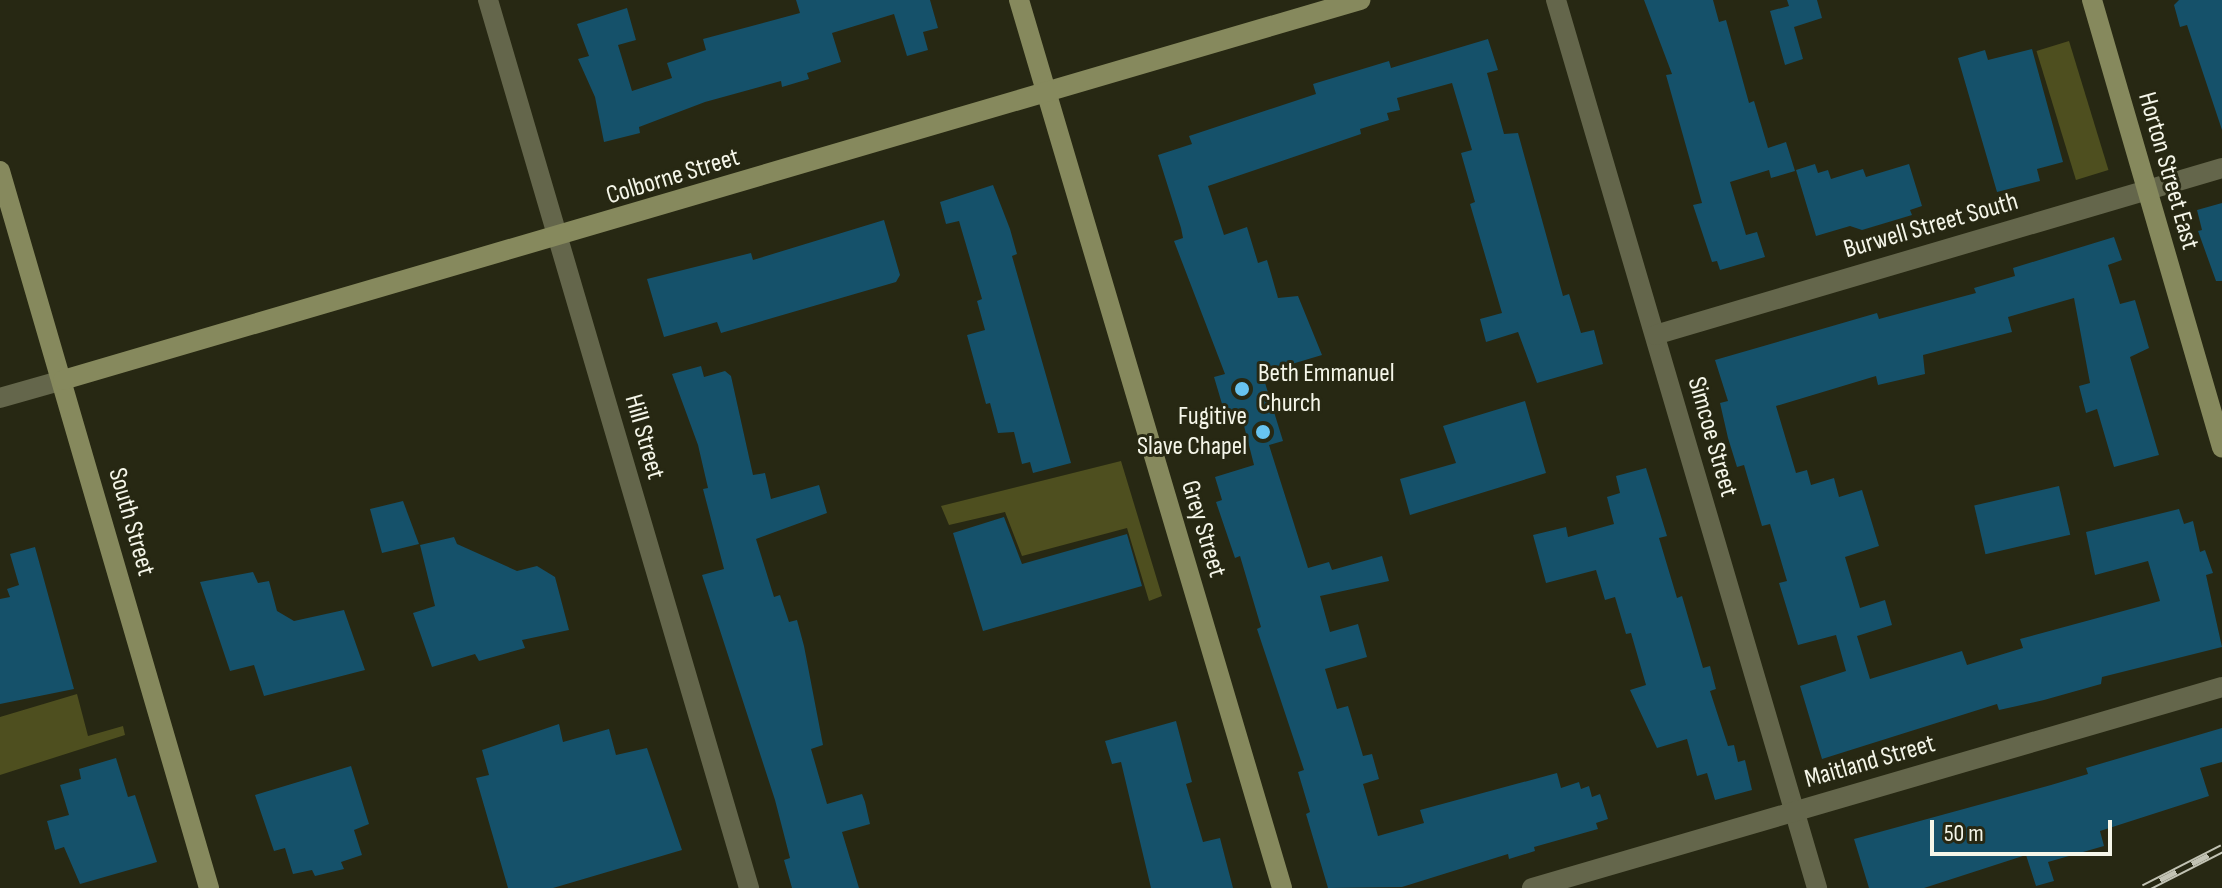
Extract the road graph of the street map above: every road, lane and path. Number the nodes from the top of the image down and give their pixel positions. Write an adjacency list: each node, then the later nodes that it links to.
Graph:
1 (488, 0): 10 (street, Hill Street)
2 (1019, 0): 6 (street, Grey Street)
3 (1360, 0): 6 (street, Colborne Street)
4 (1556, 0): 11 (street, Simcoe Street)
5 (2092, 0): 9 (street, Horton Street East)
6 (1047, 93): 10 (street, Colborne Street); 19 (street, Grey Street)
7 (2222, 168): 9 (street, Burwell Street South)
8 (0, 171): 12 (street, South Street)
9 (2146, 190): 11 (street, Burwell Street South); 14 (street, Horton Street East)
10 (559, 238): 12 (street, Colborne Street); 18 (street, Hill Street)
11 (1655, 335): 16 (street, Simcoe Street)
12 (63, 380): 13 (street, Colborne Street); 17 (street, South Street)
13 (0, 398)
14 (2222, 448)
15 (2222, 687): 16 (street, Maitland Street)
16 (1795, 811): 20 (street, Maitland Street); 21 (street, Simcoe Street)
17 (209, 888)
18 (749, 888)
19 (1282, 888)
20 (1532, 888)
21 (1817, 888)

